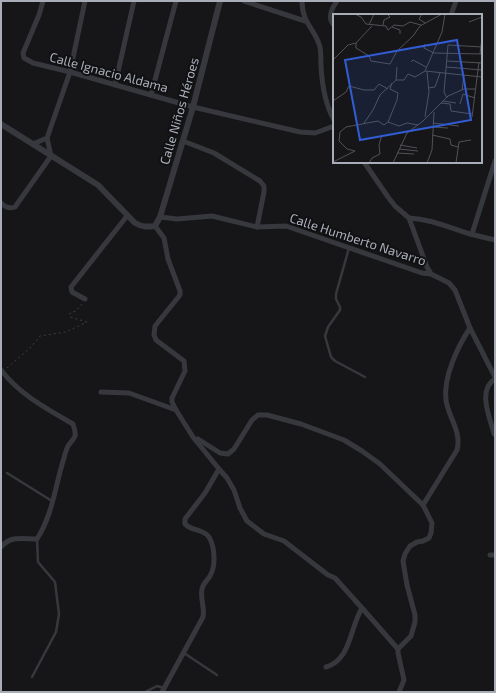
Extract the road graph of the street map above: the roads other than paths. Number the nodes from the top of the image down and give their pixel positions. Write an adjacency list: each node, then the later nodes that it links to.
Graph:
1 (42, 1): 13 (street, Calle Ignacio Aldama)
2 (85, 1): 13 (street)
3 (134, 1): 14 (street)
4 (176, 1): 15 (street)
5 (220, 1): 16 (street, Calle Niños Héroes)
6 (244, 1): 11 (street)
7 (302, 1): 11 (street)
8 (337, 1): 12 (street)
9 (456, 1): 10 (street)
10 (451, 14)
11 (305, 21): 17 (street)
12 (333, 24)
13 (70, 72): 14 (street, Calle Ignacio Aldama); 20 (street)
14 (115, 85): 15 (street, Calle Ignacio Aldama)
15 (151, 95): 16 (street, Calle Ignacio Aldama)
16 (193, 107): 19 (street, Calle Ignacio Aldama); 21 (street, Calle Niños Héroes)
17 (333, 118)
18 (1, 124): 22 (street)
19 (333, 126)
20 (47, 138): 22 (street); 23 (street)
21 (183, 141): 28 (street, Calle Niños Héroes); 31 (street)
22 (33, 144): 23 (street)
23 (51, 156): 26 (street); 27 (street)
24 (495, 161): 32 (street)
25 (366, 163): 29 (street)
26 (1, 203)
27 (128, 216): 30 (street); 36 (street)
28 (160, 217): 30 (street, Calle Niños Héroes); 31 (street, Calle Humberto Navarro)
29 (409, 218): 32 (street); 35 (street)
30 (155, 226): 42 (street)
31 (257, 227): 34 (street, Calle Humberto Navarro)
32 (472, 234): 33 (street)
33 (495, 240)
34 (349, 248): 35 (street, Calle Humberto Navarro); 39 (lane)
35 (431, 274): 37 (street, Calle Humberto Navarro)
36 (85, 299)
37 (470, 328): 40 (street, Calle Humberto Navarro); 48 (street)
38 (2, 371): 47 (street)
39 (365, 377)
40 (495, 378): 43 (street)
41 (101, 392): 42 (street)
42 (176, 410): 44 (street)
43 (494, 434)
44 (193, 437): 45 (street); 48 (street)
45 (219, 469): 51 (street); 53 (street)
46 (7, 473): 47 (lane)
47 (53, 502): 49 (street)
48 (423, 505): 52 (street)
49 (37, 539): 50 (street); 56 (lane)
50 (1, 546)
51 (362, 608): 52 (street); 54 (street)
52 (398, 649): 59 (street)
53 (184, 653): 55 (lane); 57 (street)
54 (326, 667)
55 (216, 674)
56 (32, 677)
57 (163, 690): 58 (lane)
58 (145, 692)
59 (399, 692)

